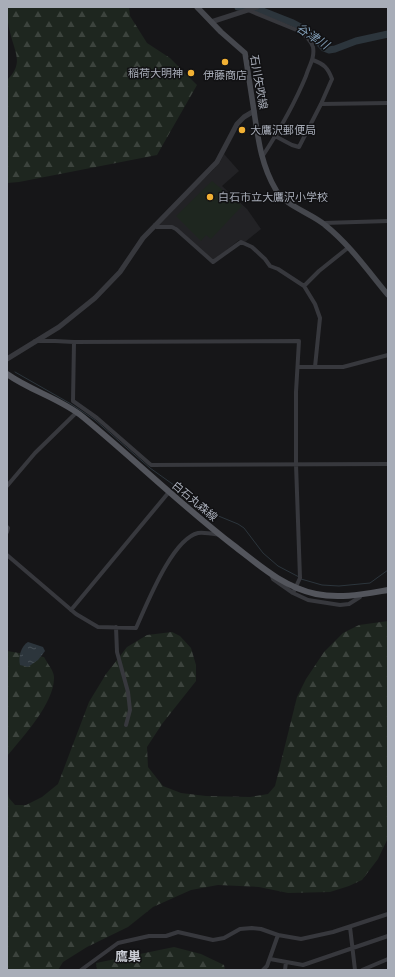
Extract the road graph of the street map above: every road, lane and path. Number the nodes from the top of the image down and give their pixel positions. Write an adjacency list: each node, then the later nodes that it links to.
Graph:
1 (197, 7): 4 (main road, 石川矢吹線)
2 (256, 7): 3 (street)
3 (248, 10): 4 (street); 5 (street)
4 (211, 22): 8 (main road, 石川矢吹線)
5 (313, 60): 7 (street); 9 (street)
6 (388, 103): 7 (street)
7 (321, 104): 9 (street)
8 (254, 111): 10 (main road, 石川矢吹線); 13 (street)
9 (275, 136): 10 (street)
10 (262, 157): 12 (main road, 石川矢吹線)
11 (388, 221): 12 (street)
12 (324, 223): 14 (main road, 石川矢吹線)
13 (155, 225): 15 (street); 17 (street)
14 (349, 247): 15 (street); 16 (main road, 石川矢吹線)
15 (304, 286): 21 (street)
16 (388, 295)
17 (35, 341): 18 (street); 20 (street)
18 (74, 342): 22 (street); 25 (street)
19 (388, 355): 21 (street)
20 (7, 359)
21 (315, 367): 22 (street)
22 (298, 368): 25 (street)
23 (7, 374): 24 (main road, 白石丸森線)
24 (76, 412): 27 (street); 28 (main road, 白石丸森線)
25 (296, 464): 26 (street); 33 (street)
26 (388, 464)
27 (7, 486)
28 (169, 492): 31 (main road, 白石丸森線); 35 (street)
29 (7, 527): 30 (street)
30 (7, 532)
31 (220, 535): 33 (main road, 白石丸森線); 36 (street)
32 (7, 555): 35 (street)
33 (294, 590): 34 (main road, 白石丸森線)
34 (388, 590)
35 (71, 610): 36 (street)
36 (116, 627): 37 (street)
37 (126, 725)
38 (388, 914): 39 (street)
39 (350, 927): 40 (street); 42 (street)
40 (278, 935): 43 (street); 47 (street)
41 (388, 936): 42 (street)
42 (352, 949): 46 (street); 50 (street)
43 (270, 959): 45 (street); 48 (street)
44 (388, 959): 51 (street)
45 (286, 962): 46 (street); 49 (street)
46 (303, 968)
47 (81, 970)
48 (263, 970)
49 (285, 970)
50 (355, 970)
51 (362, 970)

